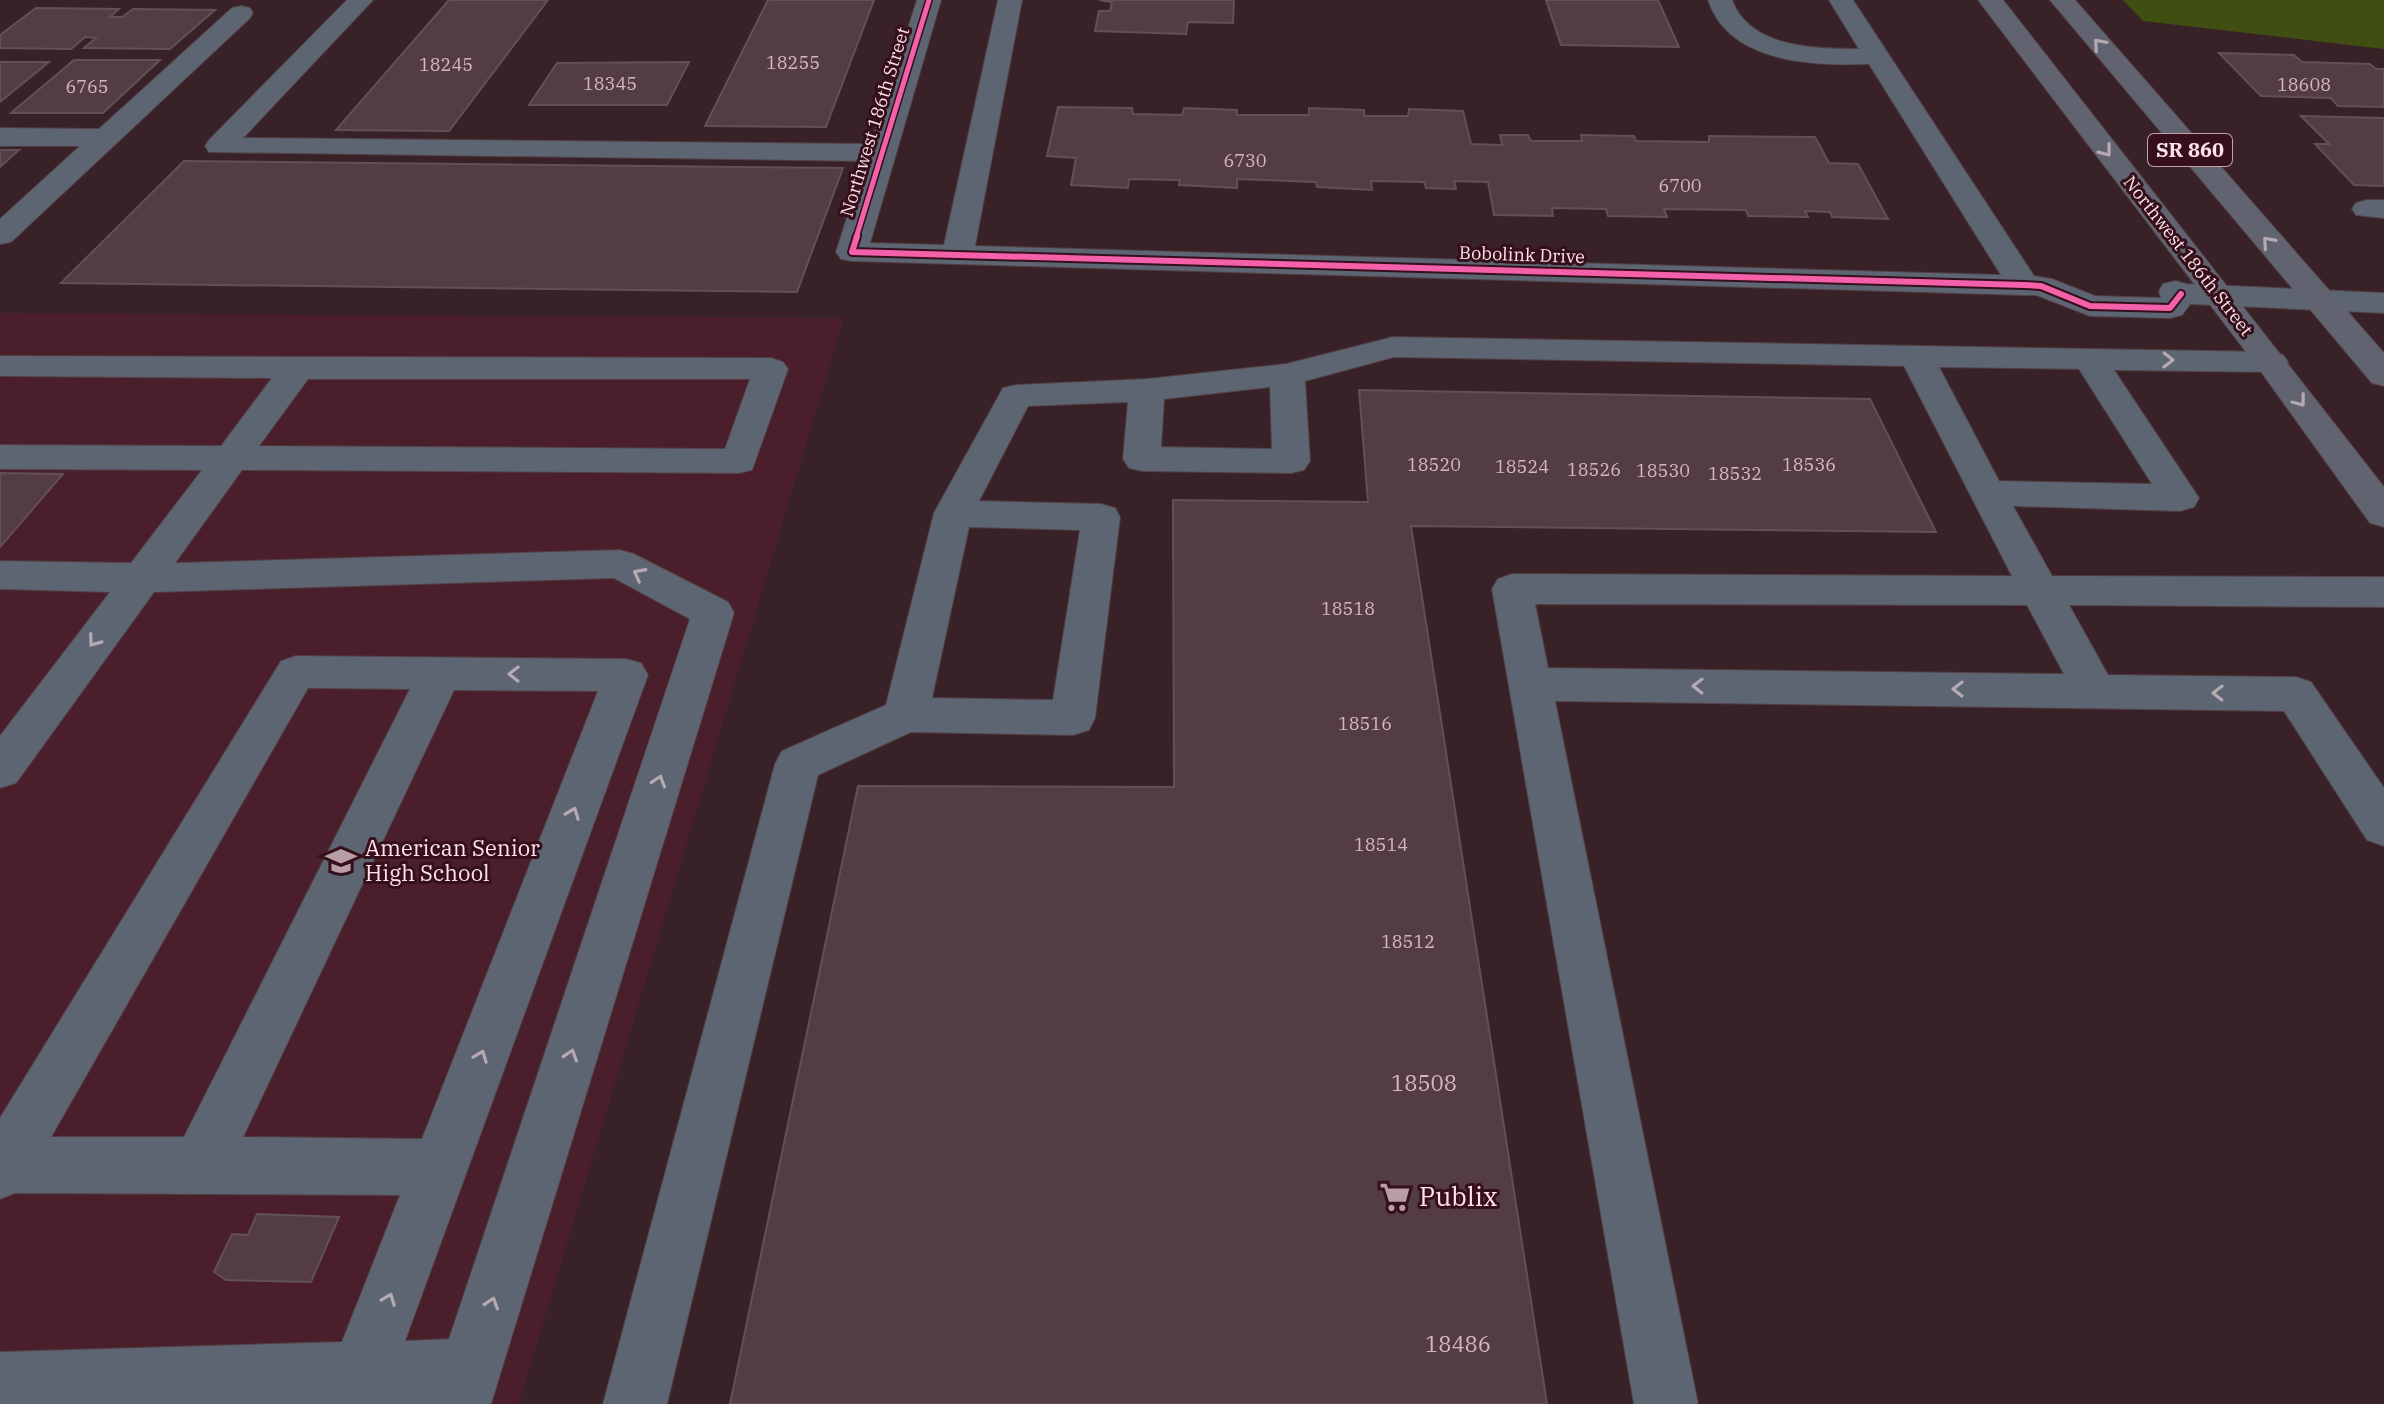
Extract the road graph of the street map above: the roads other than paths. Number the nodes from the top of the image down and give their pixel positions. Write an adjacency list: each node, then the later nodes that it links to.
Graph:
1 (361, 0): 12 (street)
2 (929, 0): 12 (street, Northwest 186th Street)
3 (1010, 0): 15 (street)
4 (1720, 0): 9 (street)
5 (1841, 0): 9 (street)
6 (1990, 0): 20 (main road, Northwest 186th Street / SR 860, one-way to 20)
7 (2062, 0): 21 (main road, SR 860, one-way to 7)
8 (241, 13): 11 (street)
9 (1876, 56): 18 (street)
10 (0, 137): 11 (street)
11 (106, 138): 13 (street)
12 (882, 153): 14 (street, Northwest 186th Street)
13 (0, 235)
14 (852, 252): 15 (street, Bobolink Drive)
15 (957, 256): 18 (street, Bobolink Drive)
16 (2098, 276): 18 (street, Bobolink Drive)
17 (2146, 277): 19 (street, Bobolink Drive)
18 (2032, 286): 19 (street, Bobolink Drive)
19 (2181, 294): 20 (street, Bobolink Drive)
20 (2217, 295): 21 (street, Bobolink Drive); 25 (main road, Northwest 186th Street / SR 860)
21 (2319, 301): 22 (street, Bobolink Drive); 29 (main road, SR 860)
22 (2384, 303)
23 (1916, 356): 24 (street); 28 (street); 33 (street)
24 (2090, 359): 25 (street, one-way to 25); 33 (street)
25 (2271, 362): 35 (main road, Northwest 186th Street / SR 860, one-way to 35)
26 (0, 366): 27 (street)
27 (298, 368): 32 (street); 32 (street)
28 (1287, 375): 30 (street); 30 (street)
29 (2384, 375)
30 (1147, 390): 34 (street)
31 (0, 457): 32 (street)
32 (229, 460): 37 (street)
33 (1986, 493): 38 (street)
34 (953, 513): 43 (street); 43 (street)
35 (2384, 514)
36 (0, 575): 37 (street)
37 (140, 578): 44 (street, one-way to 44); 51 (street, one-way to 37)
38 (2039, 591): 39 (street); 41 (street); 42 (street)
39 (2384, 592)
40 (440, 673): 46 (street); 47 (street, one-way to 40); 48 (street)
41 (1530, 684): 42 (street, one-way to 41); 54 (street)
42 (2095, 691): 45 (street, one-way to 42)
43 (906, 715): 53 (street)
44 (0, 770)
45 (2384, 826)
46 (200, 1165): 47 (street); 48 (street)
47 (439, 1167): 49 (street, one-way to 47)
48 (2, 1168)
49 (362, 1372): 51 (street); 52 (street)
50 (0, 1383): 52 (street)
51 (465, 1387)
52 (133, 1392)
53 (635, 1404)
54 (1666, 1404)

